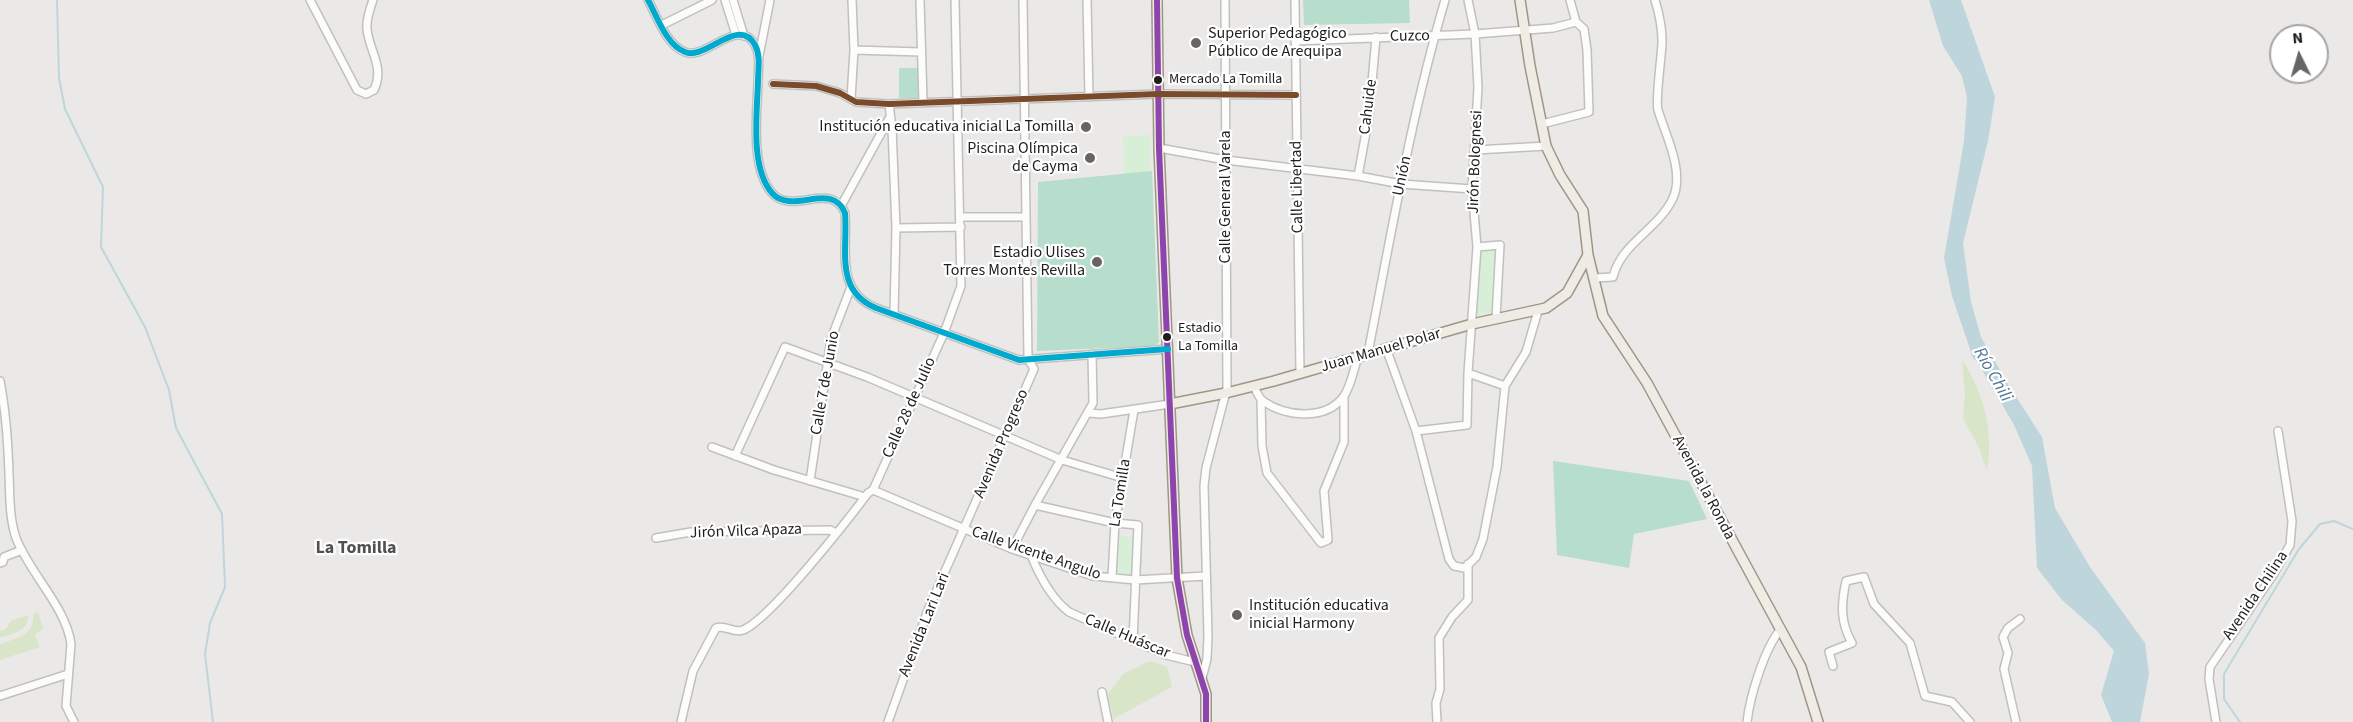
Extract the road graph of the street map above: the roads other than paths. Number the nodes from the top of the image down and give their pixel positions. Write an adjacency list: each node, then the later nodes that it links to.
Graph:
1 (310, 0): 2 (street)
2 (373, 0)
3 (648, 0): 22 (street)
4 (725, 0): 25 (street)
5 (733, 0): 25 (street)
6 (770, 0): 31 (street)
7 (852, 0): 29 (street)
8 (920, 0): 30 (street)
9 (955, 0): 39 (street, Calle 28 de Julio)
10 (1023, 0): 38 (street, Avenida Progreso)
11 (1087, 0): 36 (street)
12 (1157, 0): 33 (main road)
13 (1225, 0): 34 (street, Calle General Varela)
14 (1295, 0): 28 (street, Calle Libertad)
15 (1444, 0): 26 (street, Unión)
16 (1468, 0): 24 (street, Jirón Bolognesi)
17 (1520, 0): 23 (main road, Avenida la Ronda)
18 (1570, 0): 21 (street)
19 (1655, 0): 60 (street)
20 (707, 2): 22 (street)
21 (1576, 22): 23 (street, Cuzco); 43 (street)
22 (662, 25): 25 (street)
23 (1525, 29): 24 (street, Cuzco); 43 (main road, Avenida la Ronda)
24 (1475, 34): 26 (street, Cuzco); 46 (street, Jirón Bolognesi)
25 (740, 36): 31 (street)
26 (1434, 36): 27 (street, Cuzco); 50 (street, Unión)
27 (1376, 37): 28 (street, Cuzco); 49 (street, Cahuide)
28 (1295, 41): 35 (street, Calle Libertad)
29 (854, 50): 30 (street); 37 (street)
30 (921, 52): 40 (street)
31 (758, 61): 52 (street)
32 (773, 84): 37 (street)
33 (1158, 94): 34 (street); 36 (street); 45 (main road)
34 (1226, 94): 35 (street); 47 (street, Calle General Varela)
35 (1296, 95): 48 (street, Calle Libertad)
36 (1089, 97): 38 (street)
37 (851, 99): 41 (street)
38 (1025, 99): 39 (street); 54 (street, Avenida Progreso)
39 (957, 100): 40 (street); 53 (street, Calle 28 de Julio)
40 (923, 101): 41 (street)
41 (889, 104): 42 (street)
42 (890, 117): 52 (street); 55 (street)
43 (1542, 124): 44 (main road, Avenida la Ronda)
44 (1546, 146): 46 (street); 58 (main road, Avenida la Ronda)
45 (1159, 148): 47 (street); 68 (main road)
46 (1476, 150): 51 (street, Jirón Bolognesi)
47 (1226, 160): 48 (street); 78 (street, Calle General Varela)
48 (1298, 168): 49 (street); 74 (street, Calle Libertad)
49 (1358, 176): 50 (street)
50 (1401, 184): 51 (street); 70 (street, Unión)
51 (1472, 189): 57 (street, Jirón Bolognesi)
52 (841, 206): 61 (street)
53 (960, 217): 54 (street); 56 (street, Calle 28 de Julio)
54 (1025, 217): 71 (street, Avenida Progreso)
55 (896, 228): 56 (street); 63 (street)
56 (961, 228): 66 (street, Calle 28 de Julio)
57 (1477, 247): 64 (street); 65 (street, Jirón Bolognesi)
58 (1588, 255): 59 (main road, Juan Manuel Polar); 60 (main road, Avenida la Ronda)
59 (1577, 275): 60 (main road); 62 (main road, Juan Manuel Polar)
60 (1594, 278): 110 (main road, Avenida la Ronda)
61 (850, 286): 63 (street); 72 (street, Calle 7 de Junio)
62 (1538, 311): 64 (main road, Juan Manuel Polar); 77 (street)
63 (894, 314): 66 (street)
64 (1496, 318): 65 (main road, Juan Manuel Polar)
65 (1472, 324): 67 (main road, Juan Manuel Polar); 73 (street, Jirón Bolognesi)
66 (944, 333): 71 (street); 80 (street, Calle 28 de Julio)
67 (1386, 348): 70 (main road, Juan Manuel Polar); 85 (street)
68 (1168, 349): 69 (street); 82 (main road)
69 (1092, 354): 71 (street); 84 (street)
70 (1363, 355): 74 (main road, Juan Manuel Polar); 79 (street, Unión)
71 (1028, 359): 87 (street, Avenida Progreso)
72 (828, 363): 80 (street); 89 (street); 92 (street, Calle 7 de Junio)
73 (1468, 373): 77 (street); 85 (street, Jirón Bolognesi)
74 (1300, 374): 76 (main road, Juan Manuel Polar)
75 (0, 381): 101 (street)
76 (1254, 386): 78 (main road, Juan Manuel Polar); 81 (street)
77 (1505, 387): 104 (street)
78 (1226, 393): 82 (main road, Juan Manuel Polar); 105 (street, Calle General Varela)
79 (1344, 396): 81 (street); 81 (street, Unión)
80 (915, 397): 87 (street); 93 (street, Calle 28 de Julio)
81 (1261, 400)
82 (1170, 404): 83 (street); 107 (main road)
83 (1134, 410): 84 (street); 91 (street, La Tomilla)
84 (1089, 413): 90 (street)
85 (1416, 431): 104 (street)
86 (2278, 431): 128 (street, Avenida Chilina)
87 (1005, 436): 90 (street); 97 (street, Avenida Progreso)
88 (711, 447): 89 (street)
89 (735, 456): 92 (street)
90 (1062, 460): 91 (street); 95 (street)
91 (1123, 478): 96 (street, La Tomilla)
92 (810, 481): 94 (street)
93 (873, 490): 94 (street, Calle 28 de Julio); 97 (street, Calle Vicente Angulo)
94 (865, 497): 98 (street, Calle 28 de Julio)
95 (1035, 505): 96 (street); 100 (street)
96 (1115, 523): 106 (street, La Tomilla); 108 (street)
97 (965, 530): 100 (street, Calle Vicente Angulo); 120 (street, Avenida Lari Lari)
98 (836, 533): 99 (street, Jirón Vilca Apaza); 119 (street, Calle 28 de Julio)
99 (656, 538)
100 (1012, 549): 102 (street, Calle Vicente Angulo)
101 (22, 550): 103 (street); 114 (street)
102 (1031, 555): 106 (street, Calle Vicente Angulo); 111 (street, Calle Huáscar)
103 (1, 558)
104 (1468, 564): 123 (street)
105 (1206, 576): 107 (street, Calle Vicente Angulo); 115 (street, Calle General Varela)
106 (1112, 577): 108 (street, Calle Vicente Angulo)
107 (1177, 578): 108 (street, Calle Vicente Angulo); 112 (main road)
108 (1135, 580): 111 (street)
109 (2020, 620): 127 (street)
110 (1780, 630): 124 (street); 125 (main road, Avenida la Ronda)
111 (1133, 641): 112 (street, Calle Huáscar)
112 (1196, 662): 115 (main road)
113 (1833, 666): 126 (street)
114 (68, 674): 117 (street); 118 (street)
115 (1202, 678): 122 (main road)
116 (1102, 692): 121 (street)
117 (0, 696)
118 (74, 722)
119 (681, 722)
120 (888, 722)
121 (1108, 722)
122 (1206, 722)
123 (1437, 722)
124 (1748, 722)
125 (1818, 722)
126 (1970, 722)
127 (2016, 722)
128 (2216, 722)

